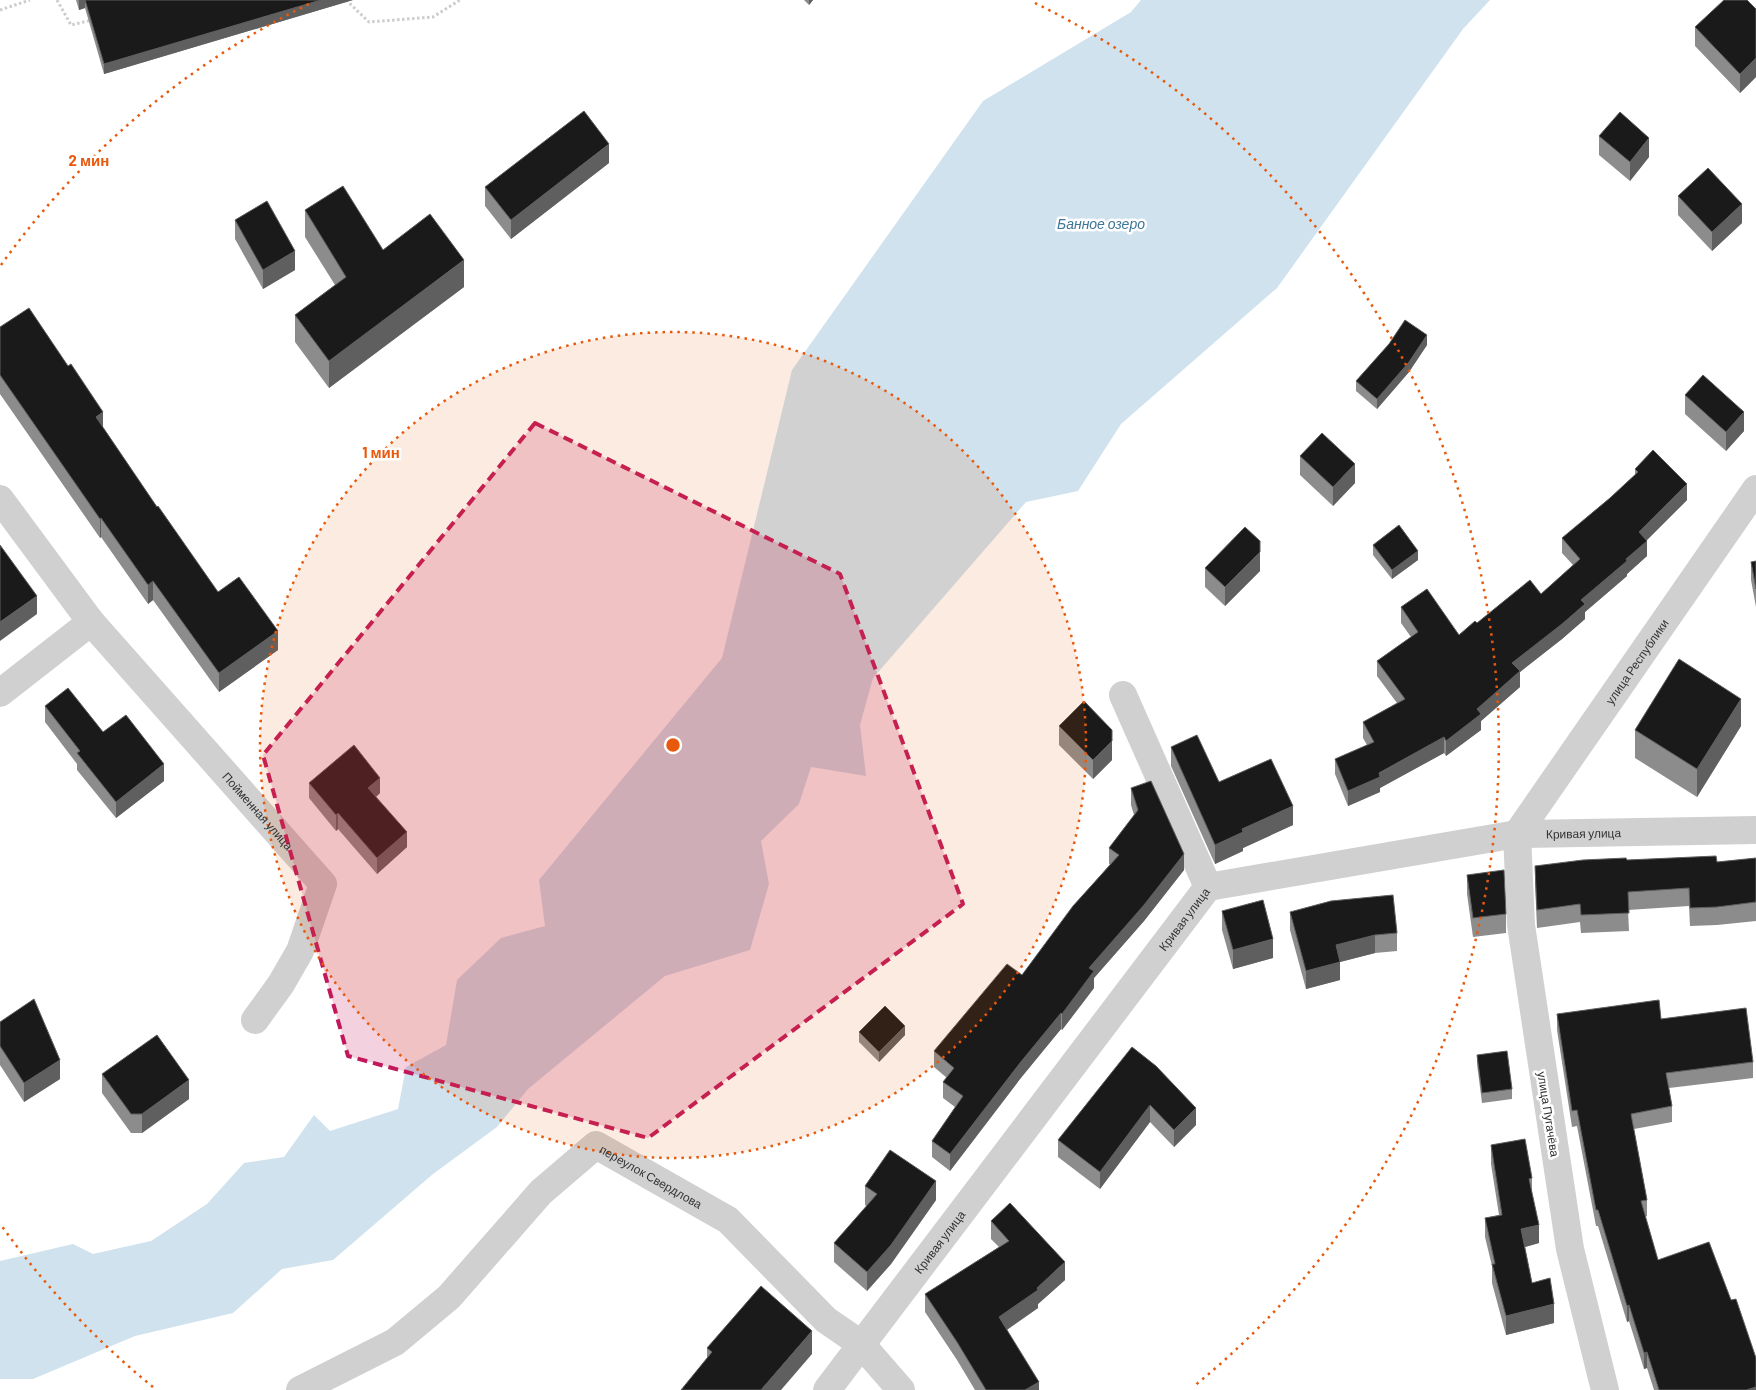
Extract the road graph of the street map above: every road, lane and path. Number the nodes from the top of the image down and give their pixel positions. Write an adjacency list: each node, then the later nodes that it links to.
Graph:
1 (30, 0): 5 (path)
2 (57, 0): 6 (path)
3 (346, 0): 4 (path)
4 (460, 0)
5 (0, 10)
6 (98, 18)
7 (1756, 489): 13 (street, улица Республики)
8 (0, 499): 9 (street, Пойменная улица)
9 (90, 622): 10 (street); 15 (street, Пойменная улица)
10 (0, 693)
11 (1123, 695): 14 (street)
12 (1756, 830): 13 (street, Кривая улица)
13 (1517, 834): 14 (street, Кривая улица); 20 (street, улица Пугачёва)
14 (1208, 887): 16 (street, Кривая улица)
15 (255, 1020)
16 (861, 1344): 17 (street, переулок Свердлова); 18 (street, Кривая улица); 19 (street, переулок Свердлова)
17 (300, 1390)
18 (827, 1390)
19 (900, 1390)
20 (1605, 1390)

